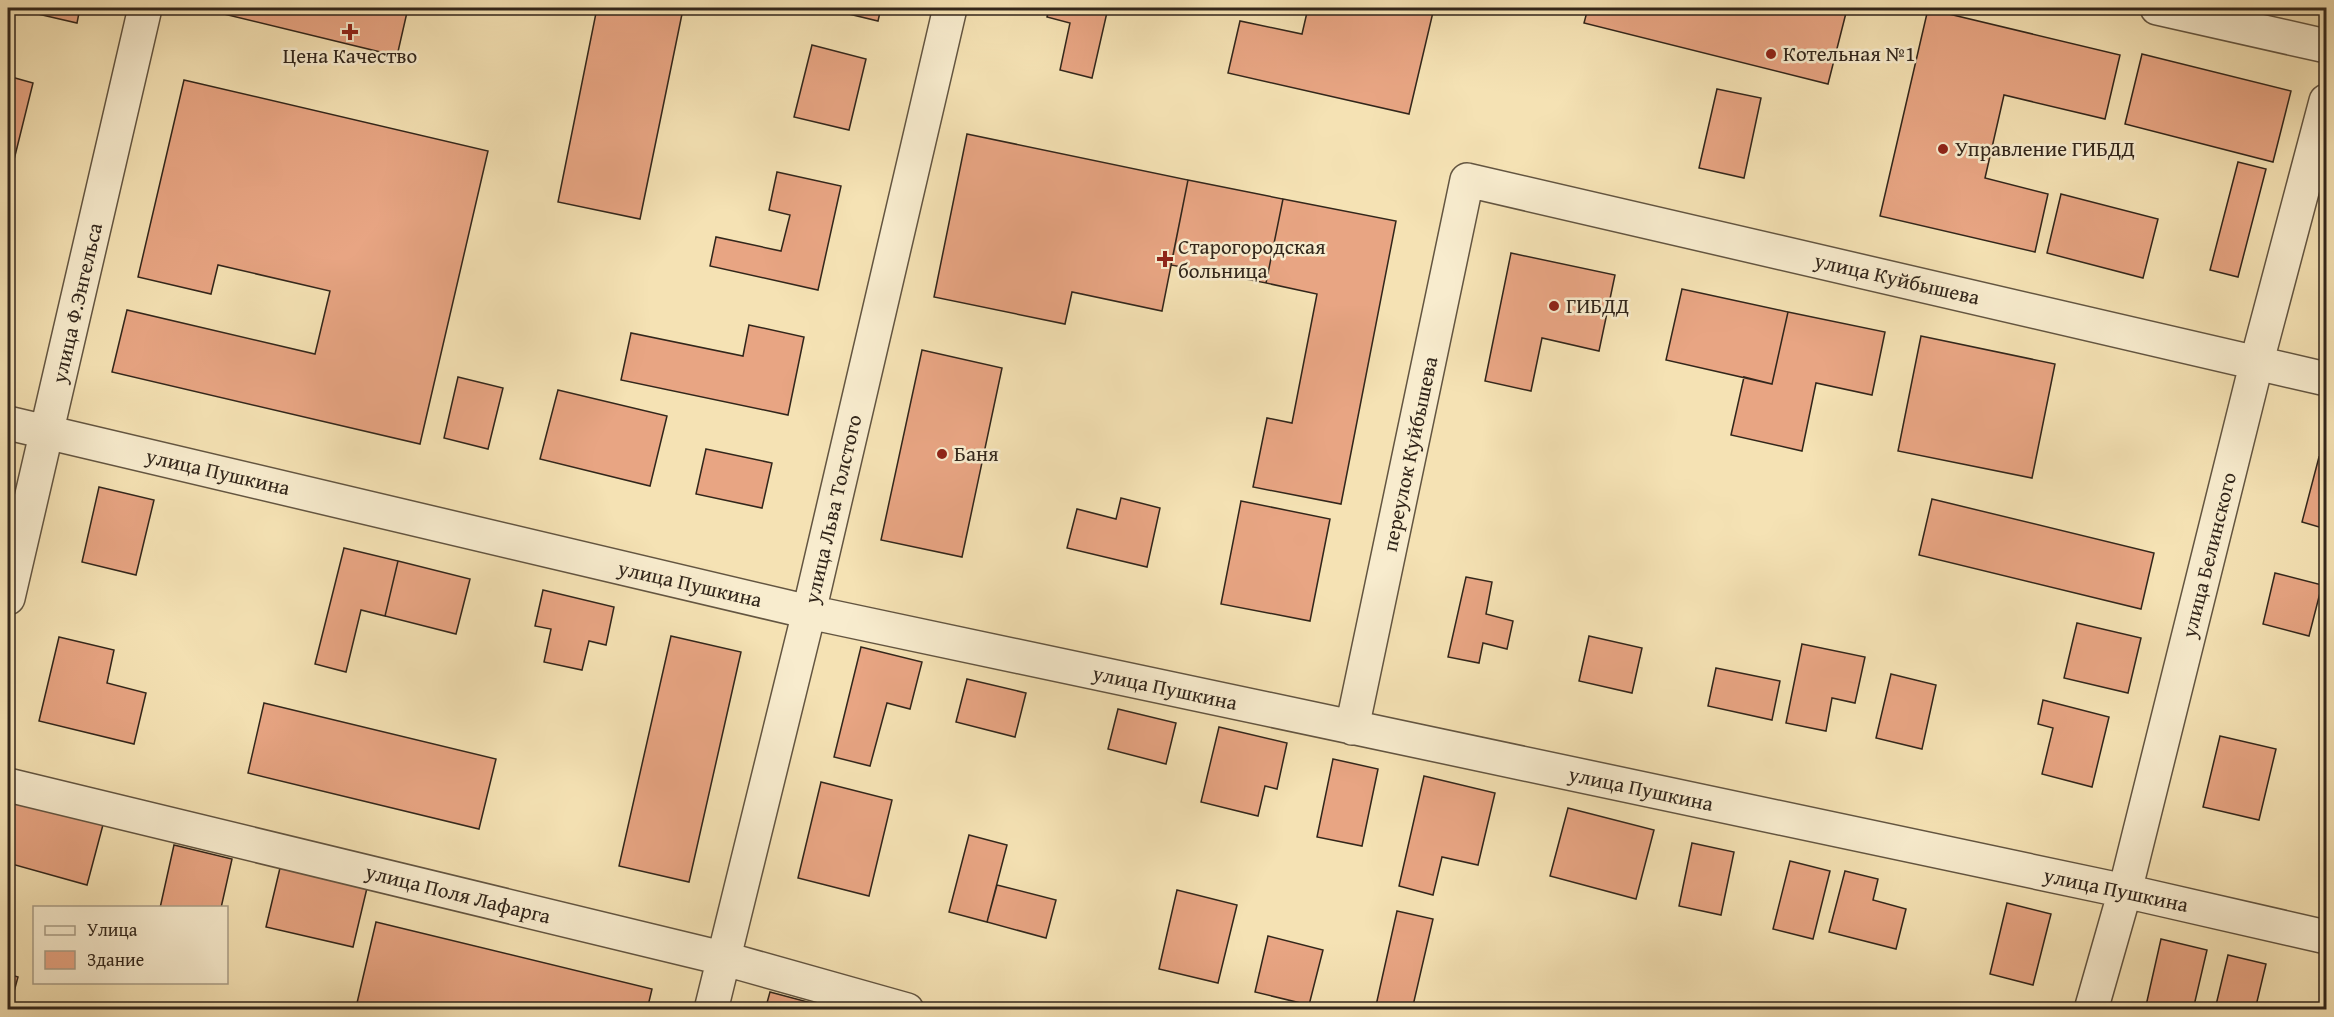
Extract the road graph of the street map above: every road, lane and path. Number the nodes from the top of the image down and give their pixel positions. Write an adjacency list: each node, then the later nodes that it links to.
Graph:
1 (145, 8): 10 (street, улица Ф.Энгельса)
2 (950, 8): 12 (street, улица Льва Толстого)
3 (2157, 8): 4 (street)
4 (2326, 46)
5 (2326, 101): 7 (street, улица Белинского)
6 (1467, 180): 7 (street, улица Куйбышева); 13 (street, переулок Куйбышева)
7 (2257, 362): 8 (street, улица Куйбышева); 15 (street, улица Белинского)
8 (2326, 379)
9 (8, 423): 10 (street, улица Пушкина)
10 (48, 432): 11 (street, улица Ф.Энгельса); 12 (street, улица Пушкина)
11 (8, 598)
12 (809, 612): 13 (street, улица Пушкина); 17 (street, улица Льва Толстого)
13 (1352, 728): 15 (street, улица Пушкина)
14 (8, 785): 17 (street, улица Поля Лафарга)
15 (2125, 891): 16 (street, улица Пушкина); 20 (street, улица Белинского)
16 (2326, 937)
17 (722, 958): 18 (street, улица Льва Толстого); 19 (street, улица Поля Лафарга)
18 (711, 1010)
19 (907, 1010)
20 (2091, 1010)

